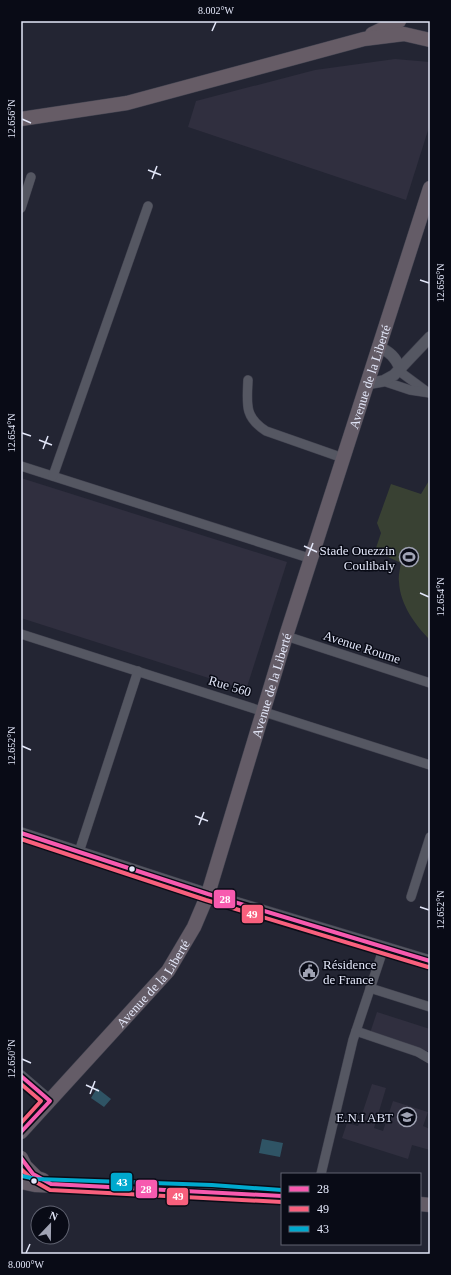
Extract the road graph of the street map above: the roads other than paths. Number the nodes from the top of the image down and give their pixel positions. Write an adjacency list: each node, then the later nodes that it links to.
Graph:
1 (399, 21): 2 (highway)
2 (364, 39): 3 (highway); 4 (highway)
3 (430, 40)
4 (21, 119)
5 (31, 177): 7 (street)
6 (430, 188): 10 (main road, Avenue de la Liberté)
7 (22, 204)
8 (148, 206): 18 (street)
9 (430, 337): 11 (street)
10 (379, 347): 11 (street); 14 (main road, Avenue de la Liberté)
11 (400, 368): 13 (street); 15 (street)
12 (248, 380): 16 (street)
13 (383, 382): 14 (street); 15 (street)
14 (366, 384): 16 (main road, Avenue de la Liberté)
15 (428, 392)
16 (343, 458): 19 (main road, Avenue de la Liberté)
17 (21, 466): 18 (street)
18 (53, 476): 19 (street)
19 (312, 559): 21 (main road, Avenue de la Liberté)
20 (21, 634): 22 (street, Rue 560)
21 (286, 636): 23 (street, Avenue Roume); 24 (main road, Avenue de la Liberté)
22 (138, 671): 24 (street, Rue 560); 28 (street)
23 (430, 683)
24 (264, 710): 25 (street, Rue 560); 29 (main road, Avenue de la Liberté)
25 (430, 765)
26 (21, 833): 28 (street)
27 (430, 837): 30 (street)
28 (79, 852): 29 (street)
29 (208, 894): 31 (street); 38 (main road, Avenue de la Liberté)
30 (411, 898)
31 (384, 947): 32 (street); 33 (street)
32 (430, 961)
33 (370, 988): 34 (street); 35 (street)
34 (430, 1007)
35 (356, 1031): 36 (street); 42 (street)
36 (430, 1059)
37 (21, 1076): 38 (street)
38 (50, 1101): 39 (main road, Avenue de la Liberté)
39 (21, 1132)
40 (21, 1158): 43 (main road)
41 (21, 1172): 43 (main road)
42 (321, 1173)
43 (36, 1176): 45 (main road)
44 (21, 1182): 45 (main road)
45 (51, 1184): 46 (main road)
46 (281, 1196)

